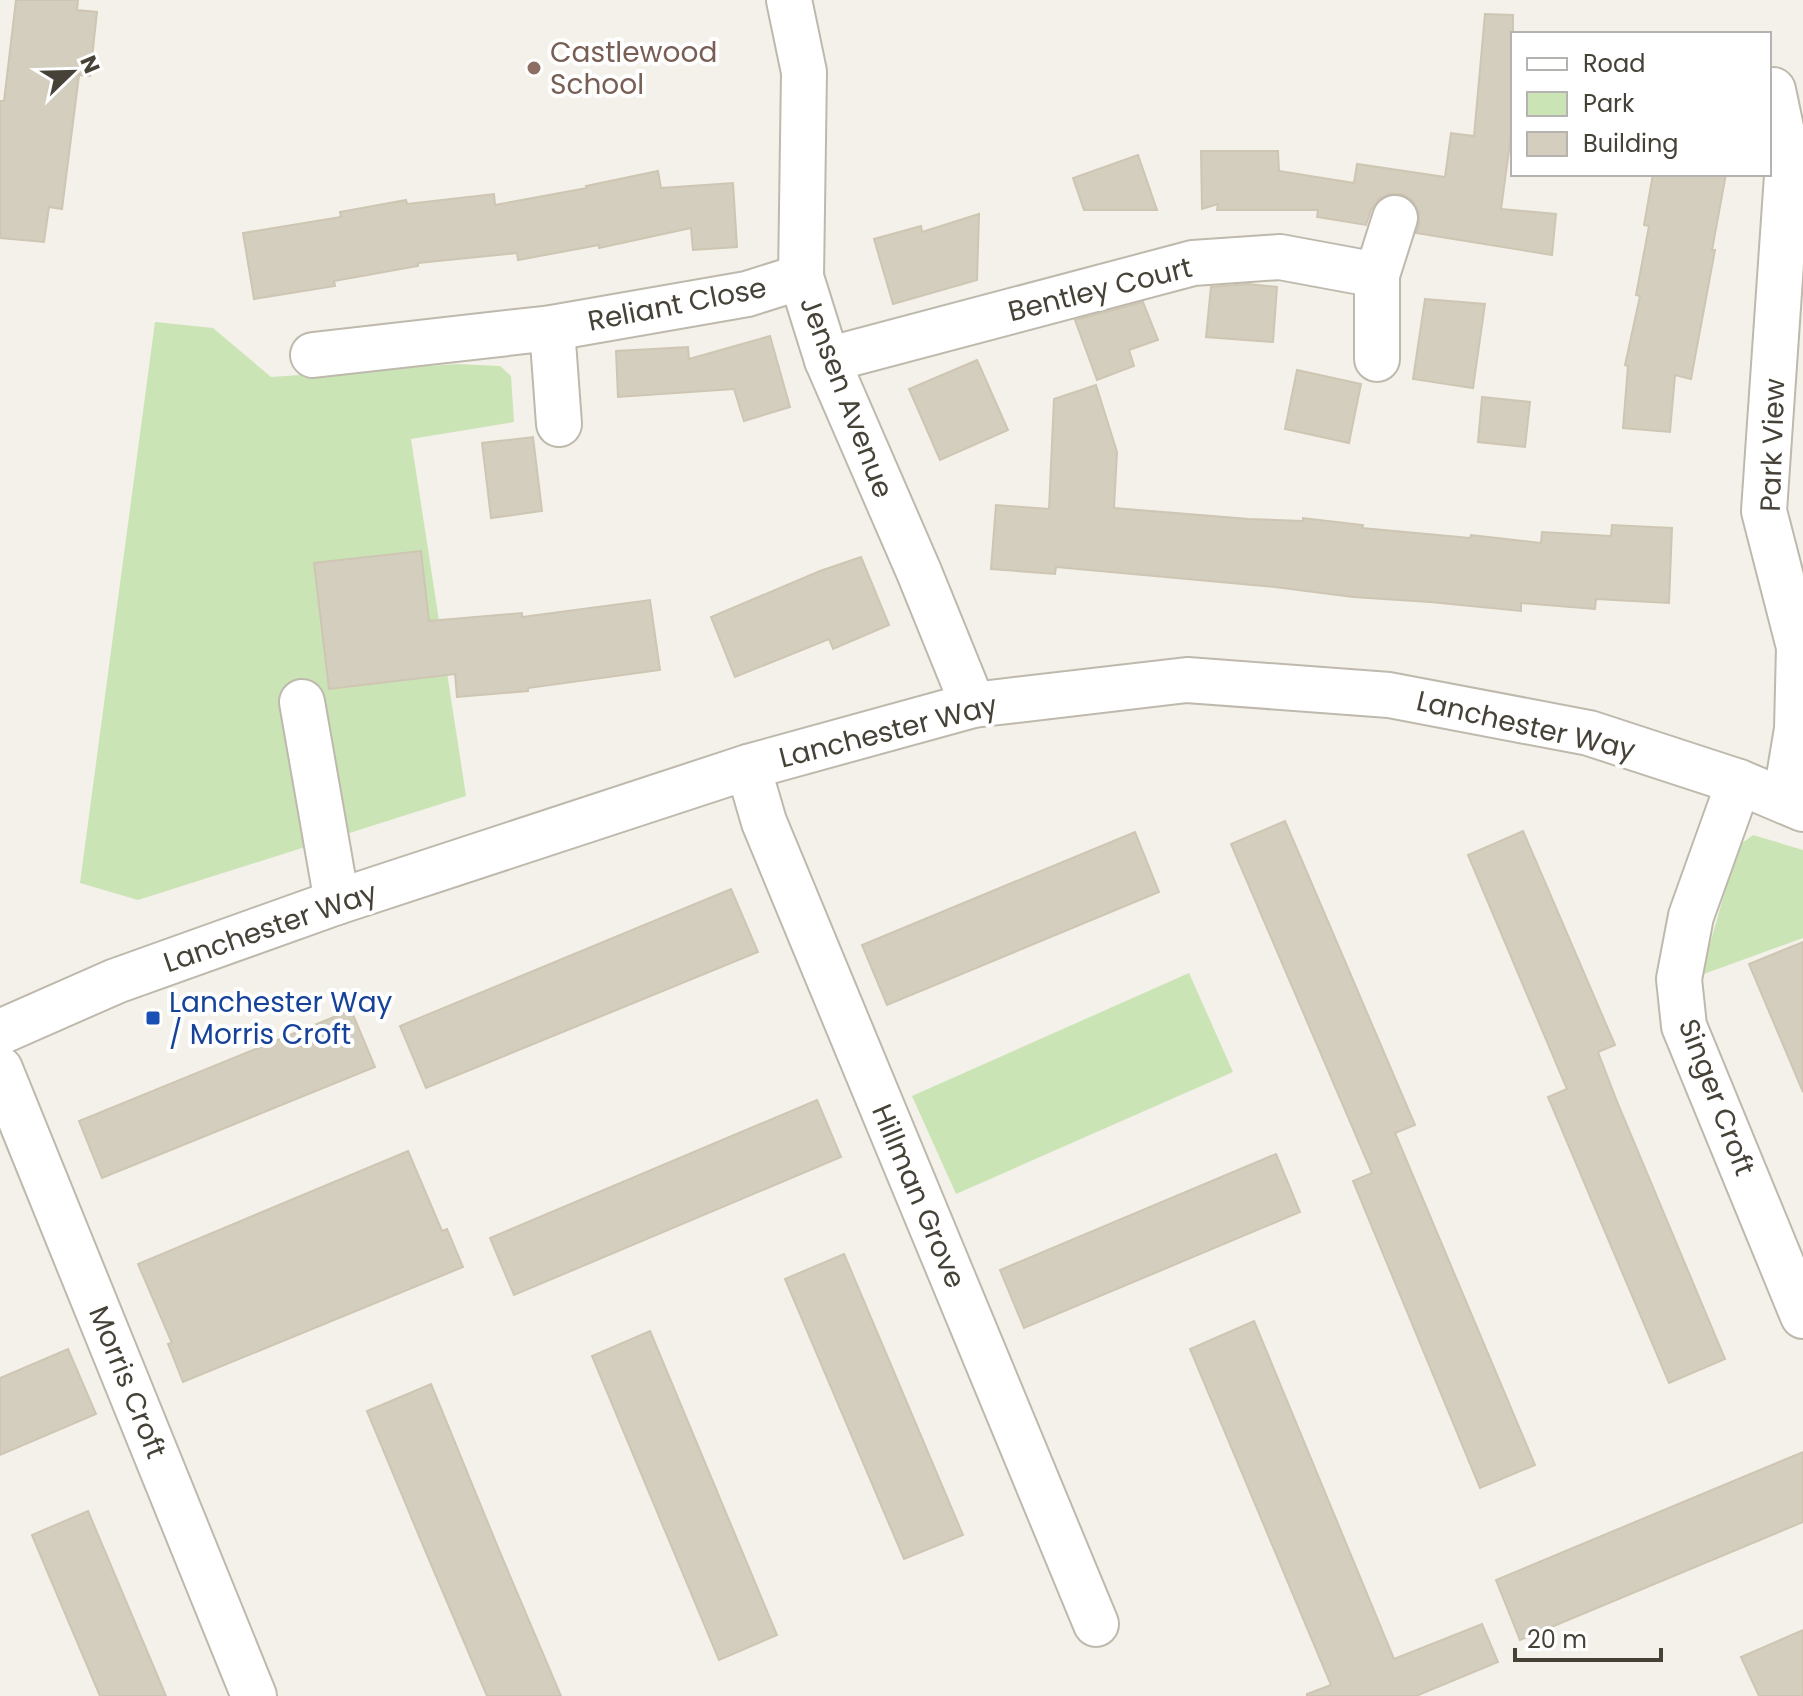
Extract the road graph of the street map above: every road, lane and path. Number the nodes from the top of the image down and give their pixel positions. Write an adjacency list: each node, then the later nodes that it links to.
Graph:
1 (789, 0): 5 (street, Jensen Avenue)
2 (1782, 85): 6 (street, Park View)
3 (1395, 218): 4 (street)
4 (1377, 275): 9 (street); 10 (street, Bentley Court)
5 (801, 277): 7 (street, Reliant Close); 10 (street, Jensen Avenue)
6 (1792, 278): 16 (street, Park View)
7 (552, 328): 8 (street, Reliant Close); 11 (street, Reliant Close)
8 (313, 355)
9 (1377, 359)
10 (827, 360): 13 (street, Jensen Avenue)
11 (559, 424)
12 (302, 702): 17 (street)
13 (973, 705): 14 (street, Lanchester Way); 15 (street, Lanchester Way)
14 (748, 767): 17 (street, Lanchester Way); 21 (street, Hillman Grove)
15 (1739, 782): 16 (street, Lanchester Way); 20 (street, Singer Croft)
16 (1794, 805)
17 (337, 902): 18 (street, Lanchester Way)
18 (0, 1032)
19 (0, 1069): 22 (street, Morris Croft)
20 (1803, 1316)
21 (1096, 1624)
22 (254, 1696)

